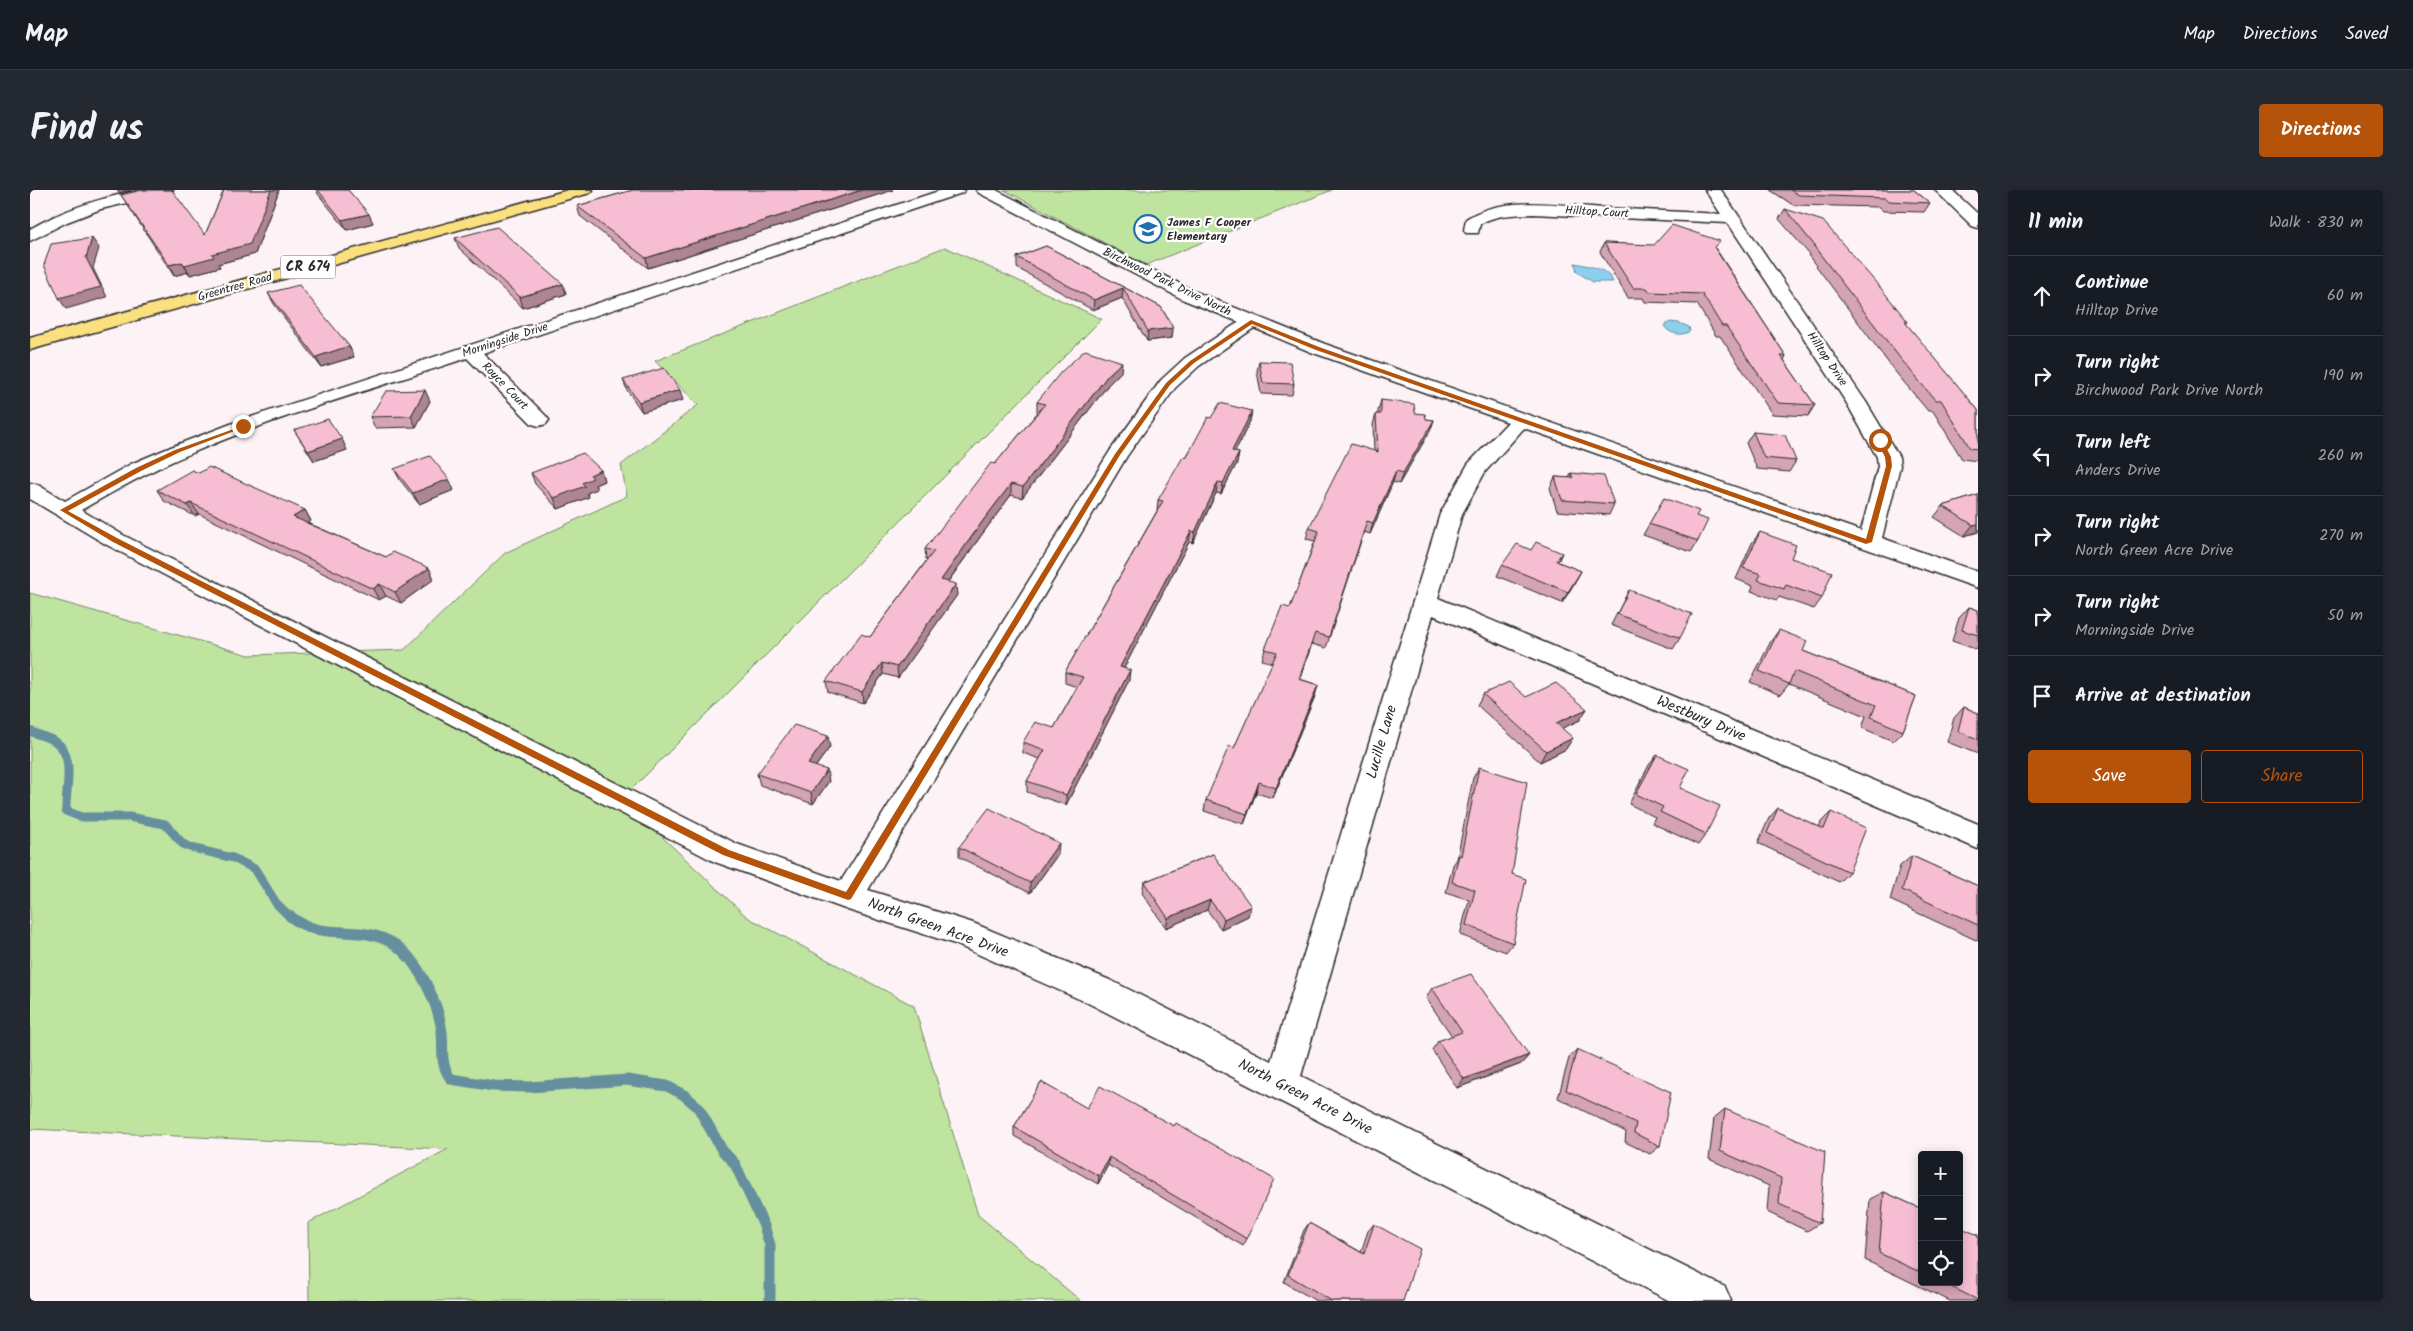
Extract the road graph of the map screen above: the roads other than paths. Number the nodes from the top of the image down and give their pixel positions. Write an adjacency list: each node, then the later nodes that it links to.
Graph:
1 (165, 190): 10 (street)
2 (585, 190): 12 (main road, Greentree Road / CR 674)
3 (956, 190): 13 (street, Morningside Drive)
4 (984, 190): 11 (street, Birchwood Park Drive North)
5 (1713, 190): 7 (street, Hilltop Drive)
6 (1943, 190): 8 (street)
7 (1733, 218): 9 (street, Hilltop Court); 18 (street, Hilltop Drive)
8 (1978, 223)
9 (1472, 230)
10 (30, 236)
11 (1251, 322): 14 (street, Birchwood Park Drive North); 22 (street)
12 (30, 344)
13 (471, 351): 15 (street, Royce Court); 17 (street, Morningside Drive)
14 (1521, 419): 18 (street, Birchwood Park Drive North); 20 (street, Lucille Lane)
15 (539, 420)
16 (30, 490): 17 (street, North Green Acre Drive)
17 (63, 510): 22 (street, North Green Acre Drive)
18 (1869, 542): 19 (street, Birchwood Park Drive North)
19 (1978, 580)
20 (1424, 601): 21 (street, Westbury Drive); 23 (street, Lucille Lane)
21 (1978, 837)
22 (848, 897): 23 (street, North Green Acre Drive)
23 (1281, 1085): 24 (street, North Green Acre Drive)
24 (1711, 1301)

